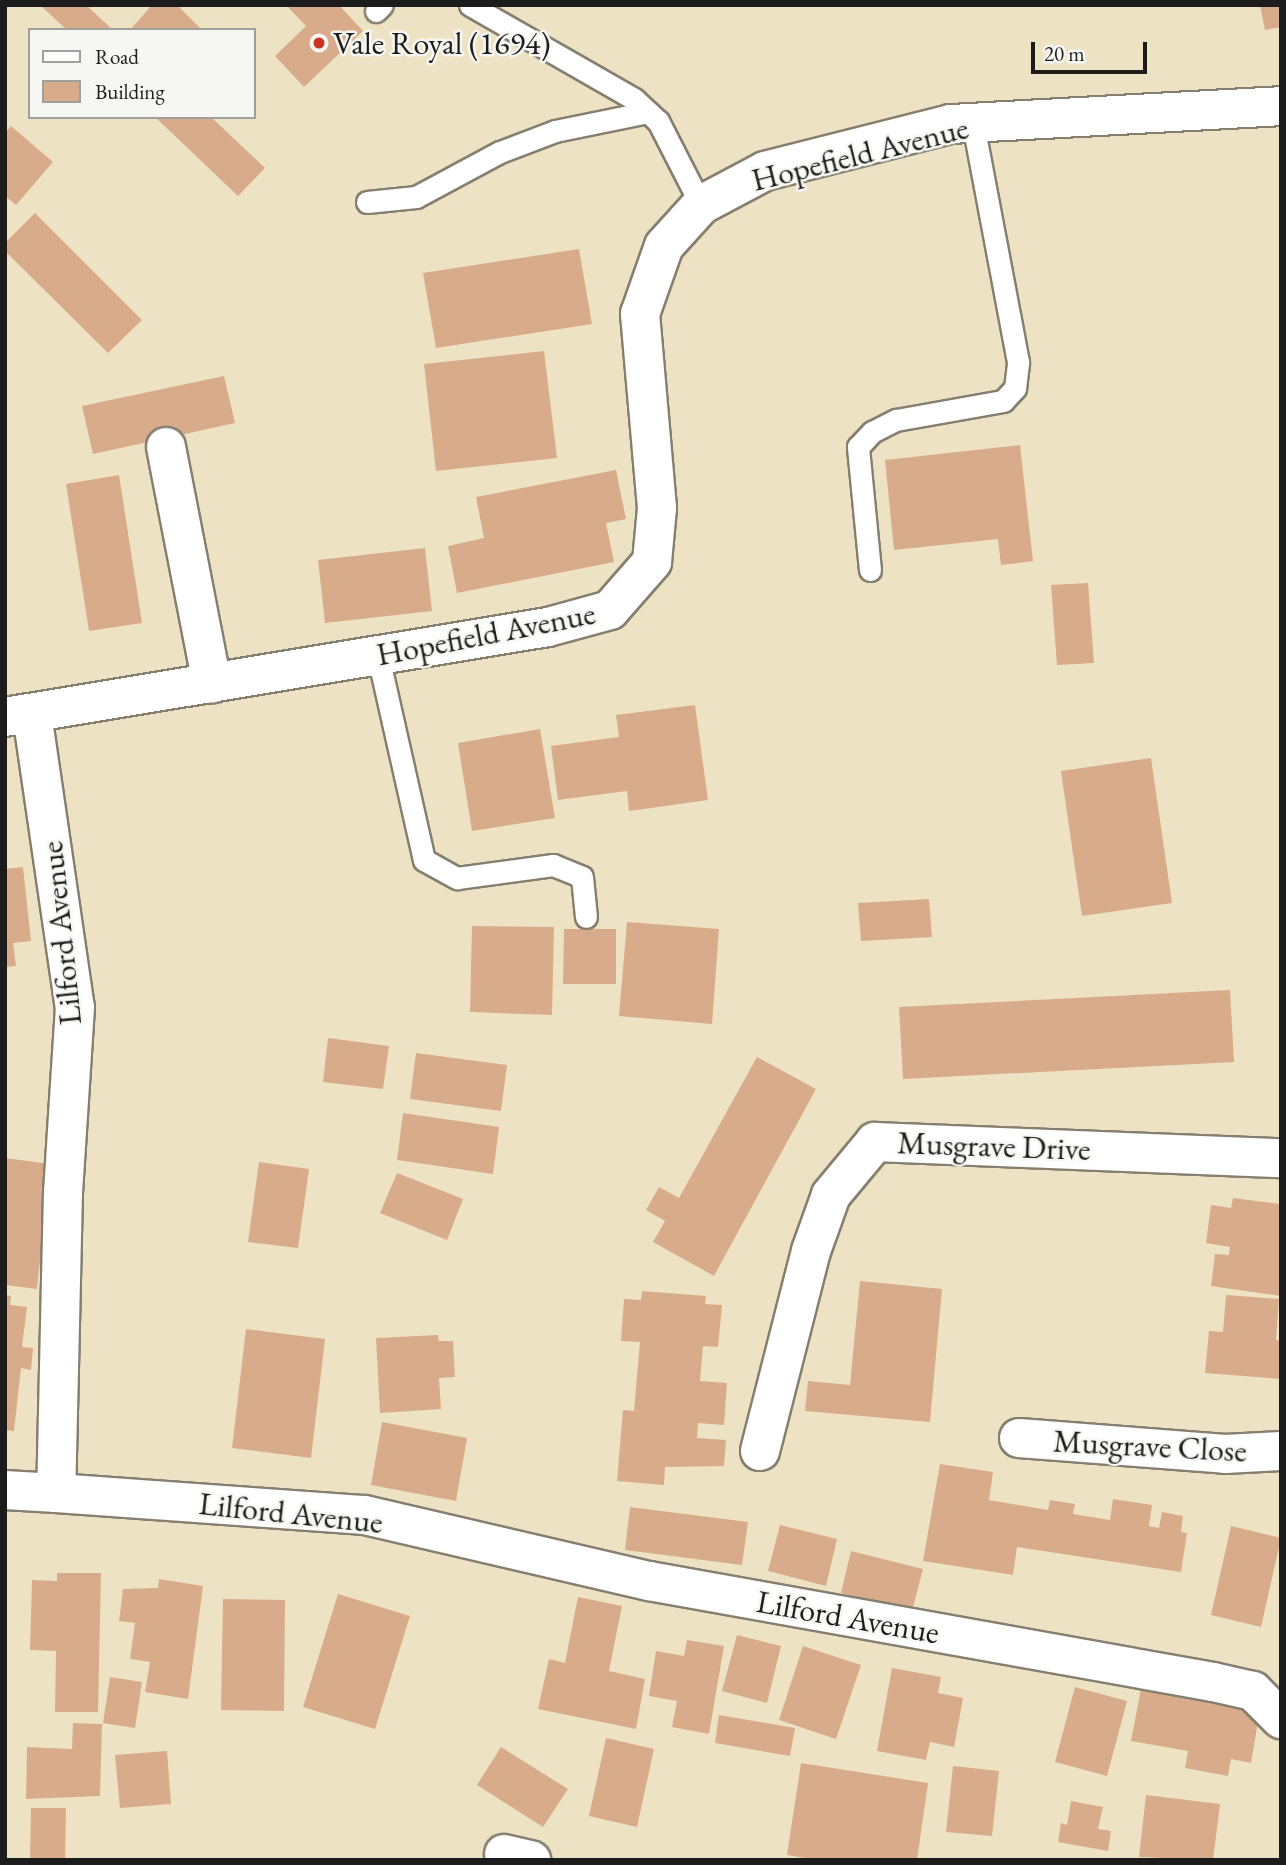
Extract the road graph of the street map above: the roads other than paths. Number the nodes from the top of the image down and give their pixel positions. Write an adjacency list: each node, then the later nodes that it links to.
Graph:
1 (470, 5): 3 (lane)
2 (1281, 107): 4 (street, Hopefield Avenue)
3 (648, 112): 5 (lane); 6 (lane)
4 (973, 124): 6 (street, Hopefield Avenue); 8 (lane)
5 (367, 202)
6 (701, 205): 9 (street, Hopefield Avenue)
7 (166, 447): 10 (street)
8 (870, 570)
9 (378, 656): 10 (street, Hopefield Avenue); 12 (lane)
10 (212, 684): 11 (street, Hopefield Avenue)
11 (19, 715): 18 (street, Lilford Avenue)
12 (586, 917)
13 (1281, 1157): 15 (street, Musgrave Drive)
14 (1018, 1438): 16 (street, Musgrave Close)
15 (760, 1451)
16 (1281, 1451)
17 (5, 1490): 18 (street)
18 (56, 1493): 19 (street, Lilford Avenue)
19 (1281, 1719)

